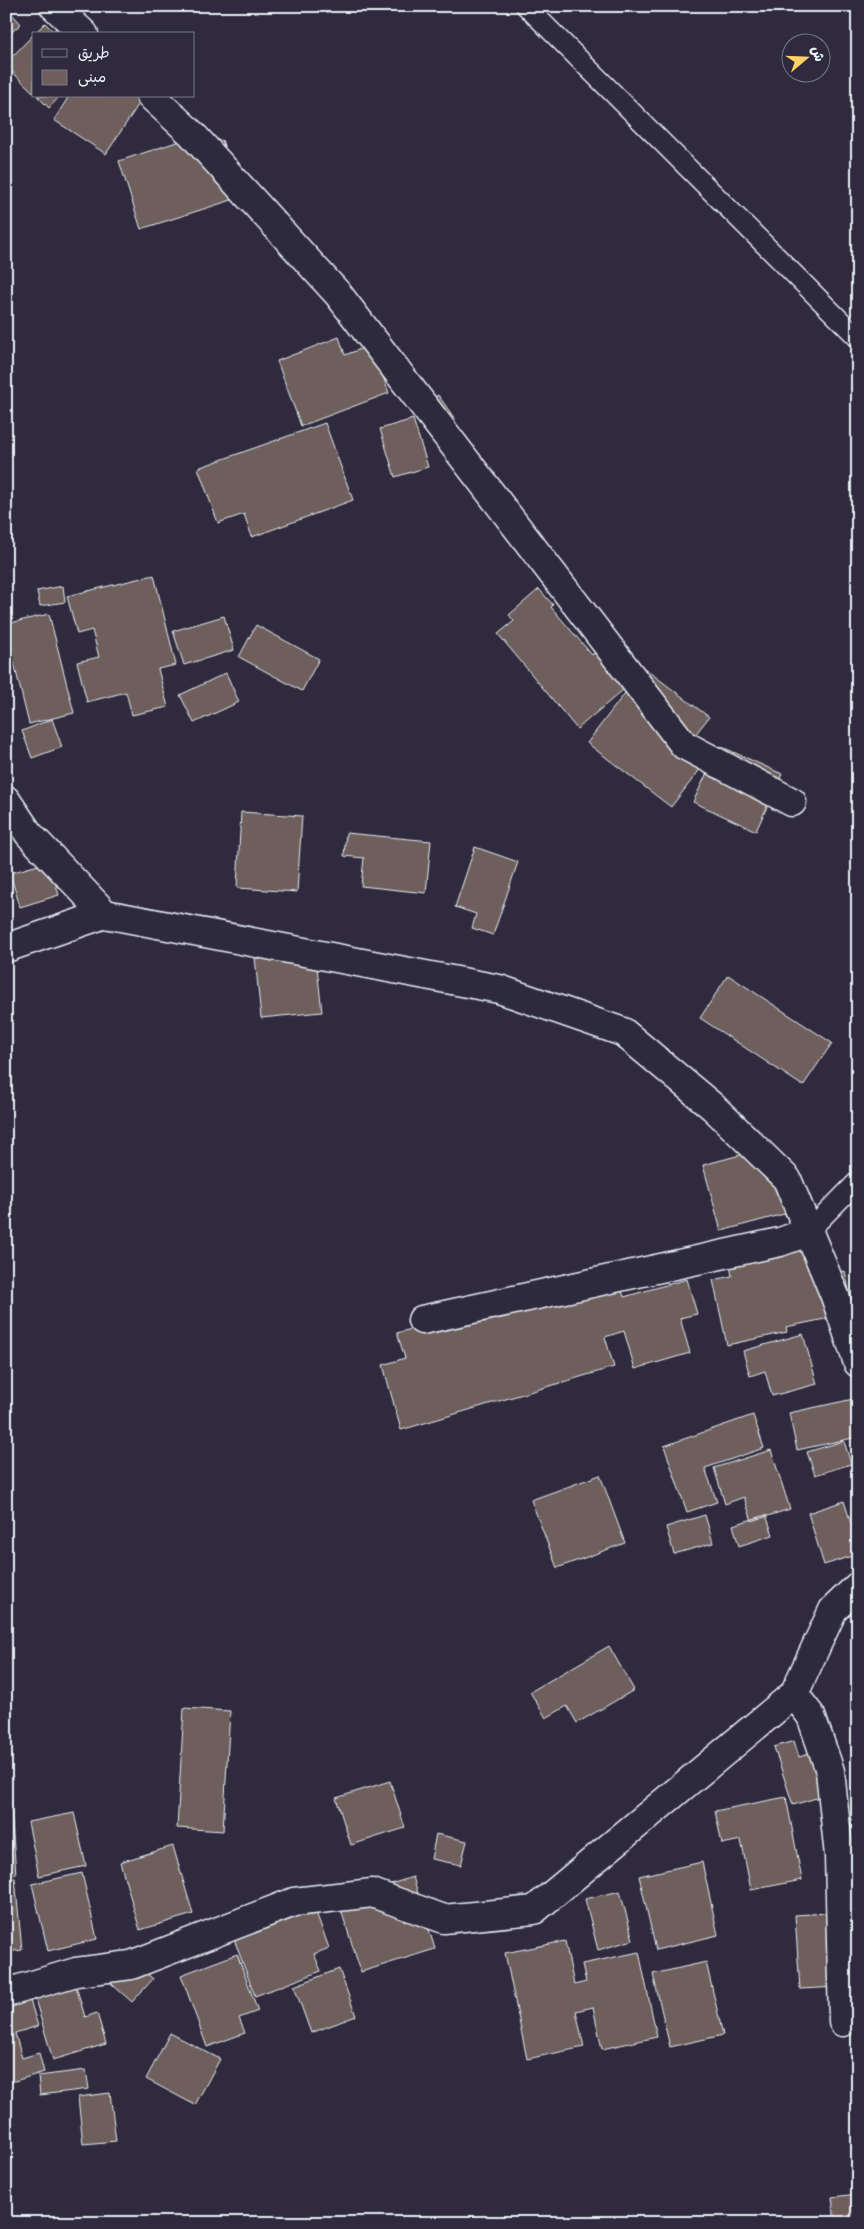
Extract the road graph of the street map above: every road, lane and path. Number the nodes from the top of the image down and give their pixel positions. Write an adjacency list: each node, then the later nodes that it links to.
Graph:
1 (54, 6): 3 (street)
2 (526, 6): 5 (lane)
3 (82, 32)
4 (153, 98): 7 (street)
5 (858, 338)
6 (6, 800): 8 (street)
7 (792, 802)
8 (105, 914): 9 (street); 11 (street)
9 (6, 948)
10 (858, 1180): 11 (lane)
11 (808, 1232): 12 (street); 13 (street)
12 (422, 1320)
13 (855, 1349)
14 (858, 1586): 15 (street)
15 (794, 1694): 16 (street); 17 (street)
16 (848, 1857): 18 (street)
17 (6, 1993)
18 (843, 2022)

